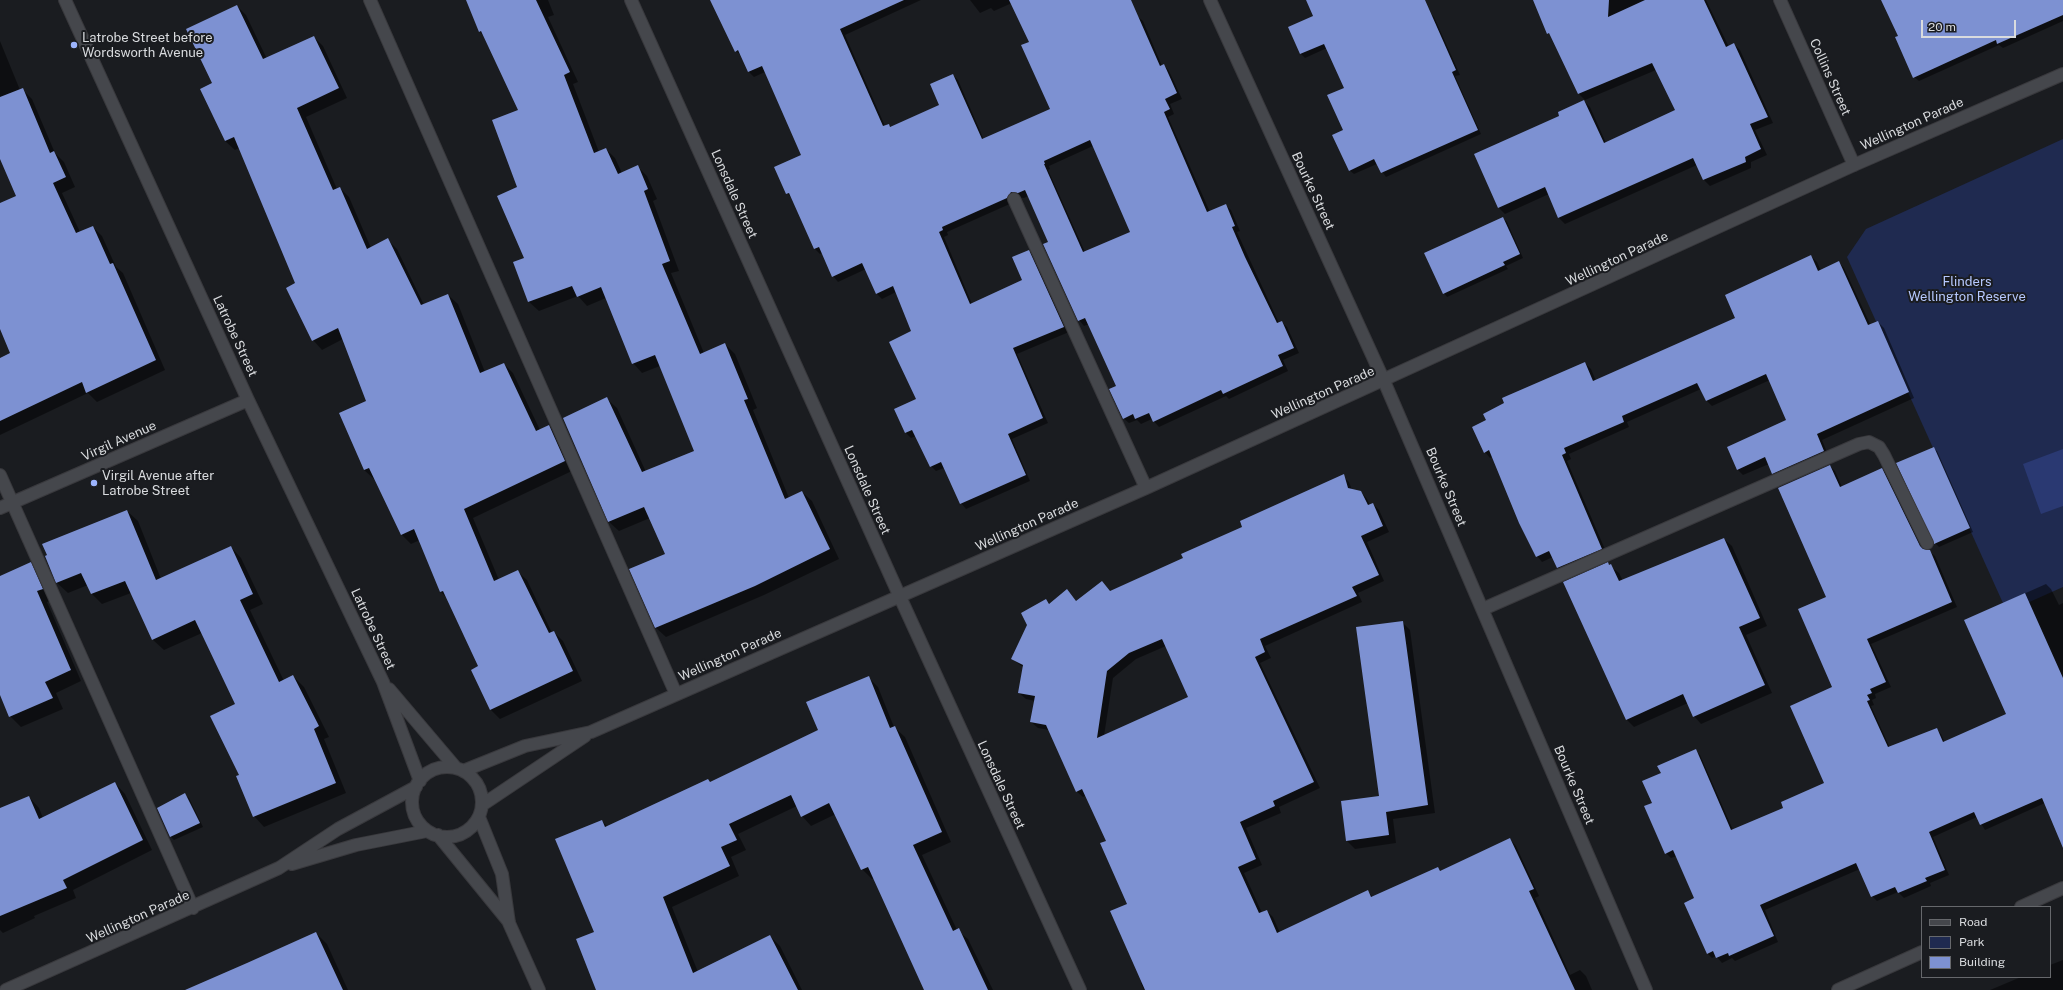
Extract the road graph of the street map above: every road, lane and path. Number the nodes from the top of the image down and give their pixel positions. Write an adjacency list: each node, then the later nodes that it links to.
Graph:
1 (65, 0): 10 (street, Latrobe Street)
2 (370, 0): 19 (street)
3 (631, 0): 16 (street, Lonsdale Street)
4 (1210, 0): 9 (street, Bourke Street)
5 (1780, 0): 7 (street, Collins Street)
6 (2063, 74): 7 (street, Wellington Parade)
7 (1854, 165): 9 (street, Wellington Parade)
8 (1014, 198): 12 (street)
9 (1384, 381): 12 (street, Wellington Parade); 17 (street, Bourke Street)
10 (248, 400): 13 (street, Virgil Avenue); 18 (street, Latrobe Street)
11 (0, 475): 13 (street)
12 (1146, 488): 16 (street, Wellington Parade)
13 (12, 503): 14 (street, Virgil Avenue); 28 (street)
14 (0, 508)
15 (1927, 544): 17 (street)
16 (900, 597): 19 (street, Wellington Parade); 33 (street, Lonsdale Street)
17 (1484, 609): 34 (street, Bourke Street)
18 (383, 682): 21 (street, Latrobe Street); 22 (street, Latrobe Street)
19 (676, 694): 20 (street, Wellington Parade)
20 (591, 732): 21 (street, Wellington Parade); 23 (street, Wellington Parade)
21 (459, 769): 22 (street); 23 (street)
22 (418, 784): 24 (street); 25 (street, Wellington Parade)
23 (481, 811): 24 (street); 29 (street)
24 (433, 833): 25 (street, Wellington Parade); 29 (street)
25 (279, 868): 28 (street, Wellington Parade)
26 (2063, 888): 27 (street)
27 (2023, 906)
28 (193, 908): 31 (street, Wellington Parade)
29 (509, 923): 32 (street)
30 (1921, 952): 35 (street)
31 (6, 990)
32 (539, 990)
33 (1080, 990)
34 (1646, 990)
35 (1838, 990)

